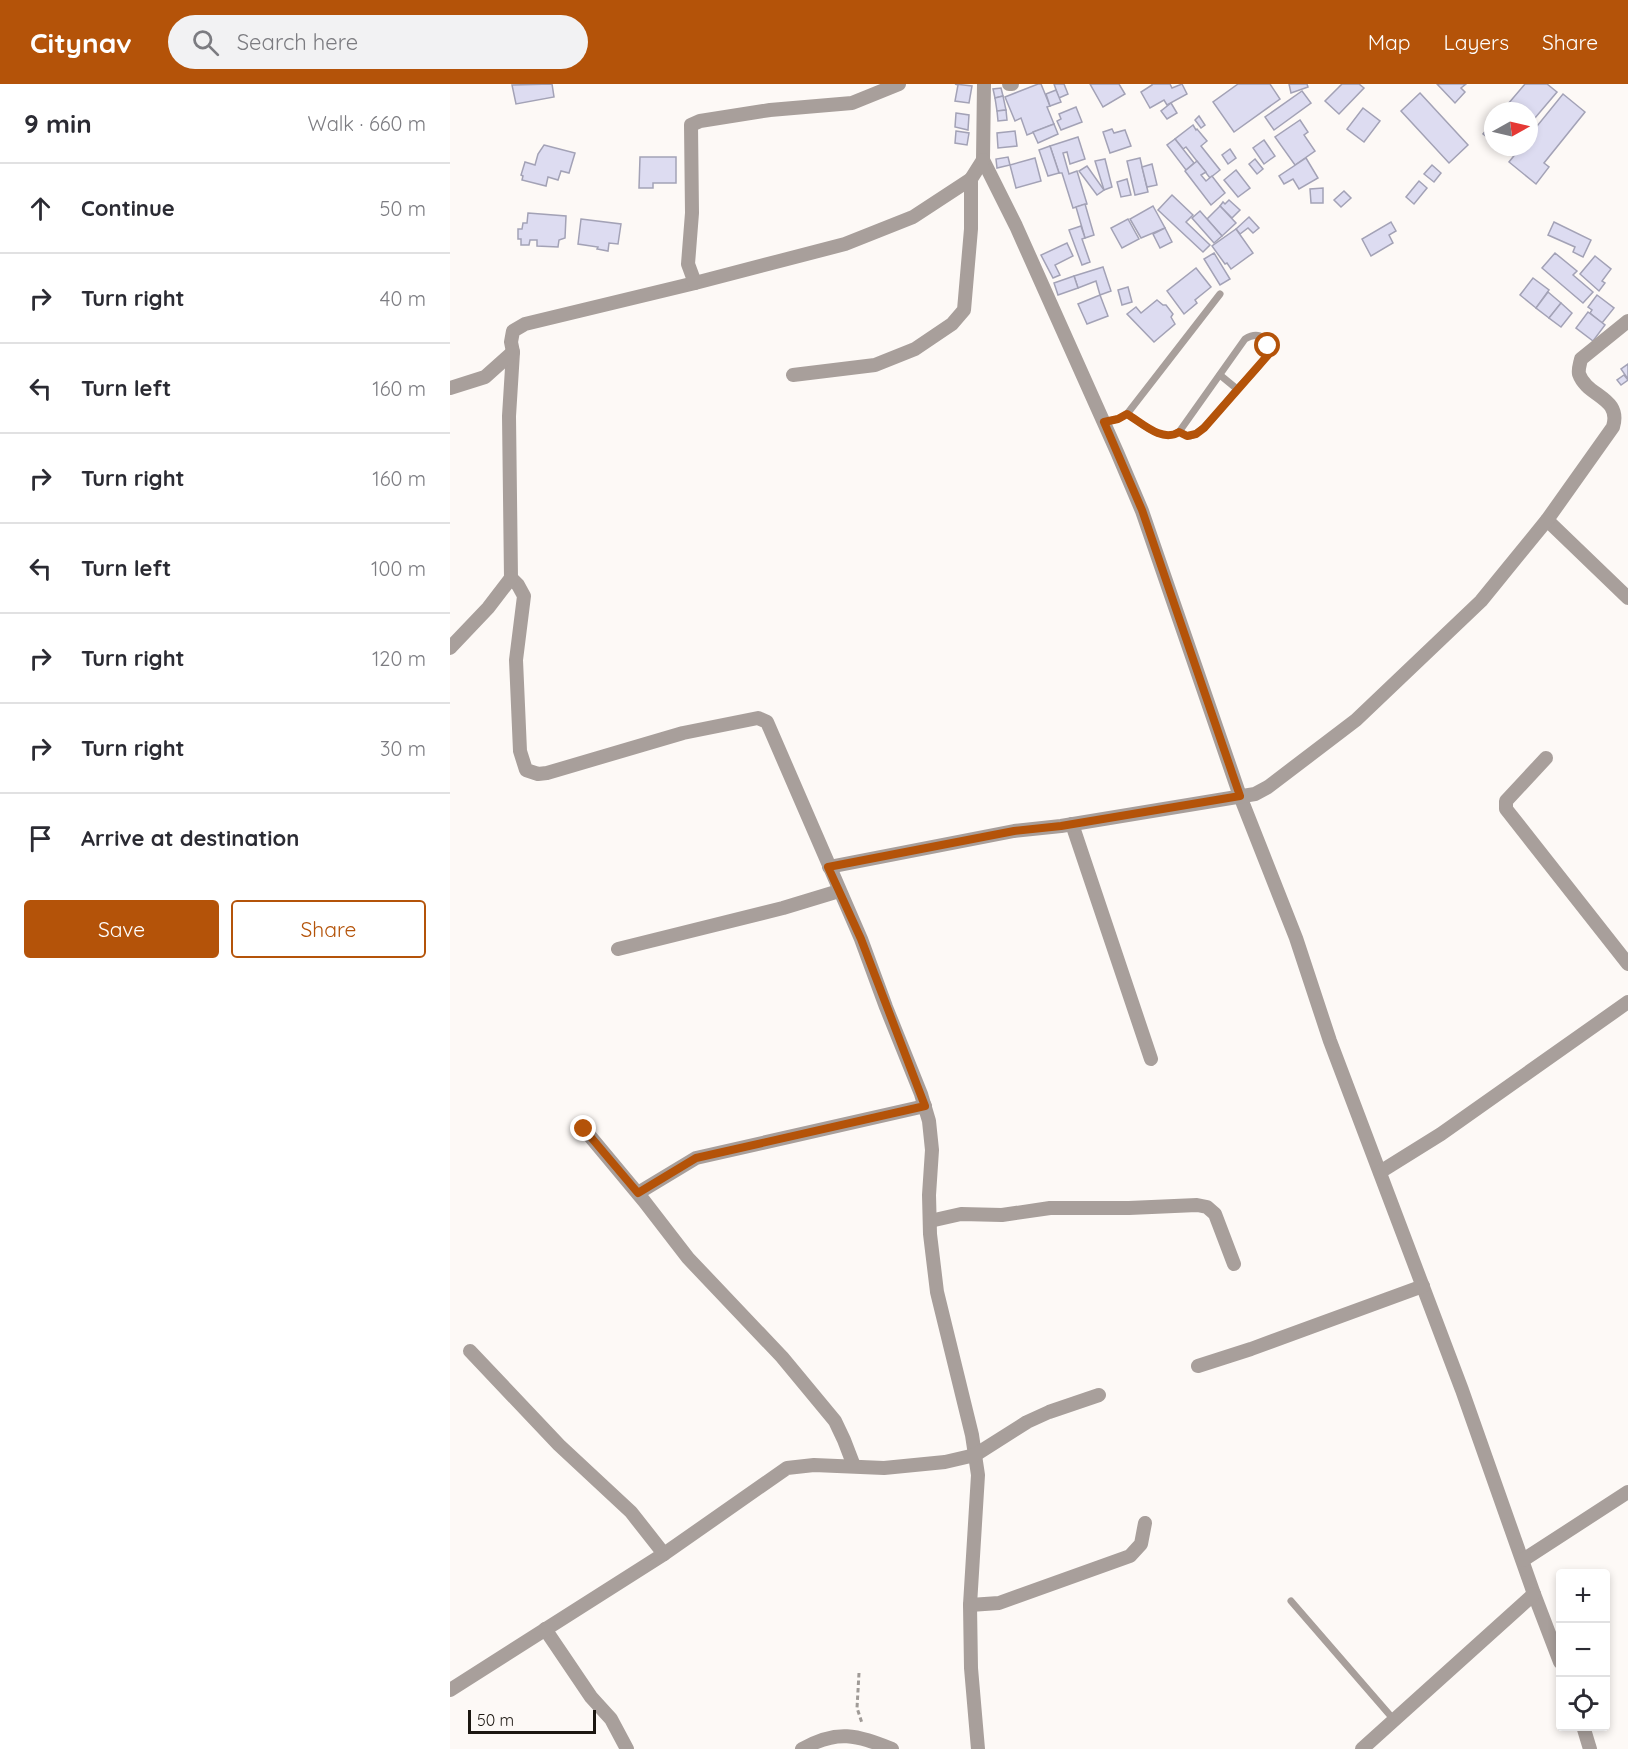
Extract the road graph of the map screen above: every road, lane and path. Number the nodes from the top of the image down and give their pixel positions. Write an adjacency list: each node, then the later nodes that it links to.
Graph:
1 (898, 84): 5 (street)
2 (984, 84): 3 (street)
3 (983, 160): 4 (street); 14 (street)
4 (971, 179): 5 (street); 9 (street)
5 (695, 284): 8 (street)
6 (1220, 294): 13 (lane)
7 (1628, 321): 16 (street)
8 (513, 352): 11 (street); 17 (street)
9 (794, 375)
10 (1220, 375): 12 (lane); 12 (lane); 15 (lane)
11 (450, 388)
12 (1237, 389): 15 (lane)
13 (1127, 414): 14 (lane); 15 (lane)
14 (1104, 422): 21 (street)
15 (1179, 432)
16 (1547, 520): 18 (street); 21 (street)
17 (511, 578): 19 (street); 23 (street)
18 (1628, 598)
19 (450, 648)
20 (1546, 758): 26 (street)
21 (1240, 796): 22 (street); 31 (street)
22 (1072, 824): 23 (street); 28 (street)
23 (828, 867): 24 (street)
24 (839, 891): 25 (street); 29 (street)
25 (618, 949)
26 (1628, 964)
27 (1628, 1002): 31 (street)
28 (1151, 1059)
29 (925, 1106): 32 (street); 33 (street)
30 (584, 1129): 32 (street)
31 (1380, 1172): 35 (street)
32 (638, 1193): 40 (street)
33 (930, 1221): 34 (street); 39 (street)
34 (1234, 1264)
35 (1423, 1286): 37 (street); 44 (street)
36 (470, 1351): 43 (street)
37 (1198, 1366)
38 (1099, 1395): 39 (street)
39 (975, 1455): 40 (street); 47 (street)
40 (854, 1466): 43 (street)
41 (1628, 1492): 44 (street)
42 (1145, 1522): 47 (street)
43 (664, 1554): 48 (street)
44 (1523, 1560): 45 (street)
45 (1534, 1593): 49 (street); 52 (street)
46 (1291, 1601): 52 (lane)
47 (970, 1605): 58 (street)
48 (545, 1629): 51 (street); 55 (street)
49 (1556, 1651)
50 (859, 1673): 54 (path)
51 (450, 1690)
52 (1395, 1720): 59 (street)
53 (1585, 1731): 60 (street)
54 (878, 1744): 56 (street); 57 (street)
55 (627, 1749)
56 (802, 1749)
57 (892, 1749)
58 (978, 1749)
59 (1362, 1749)
60 (1590, 1749)

